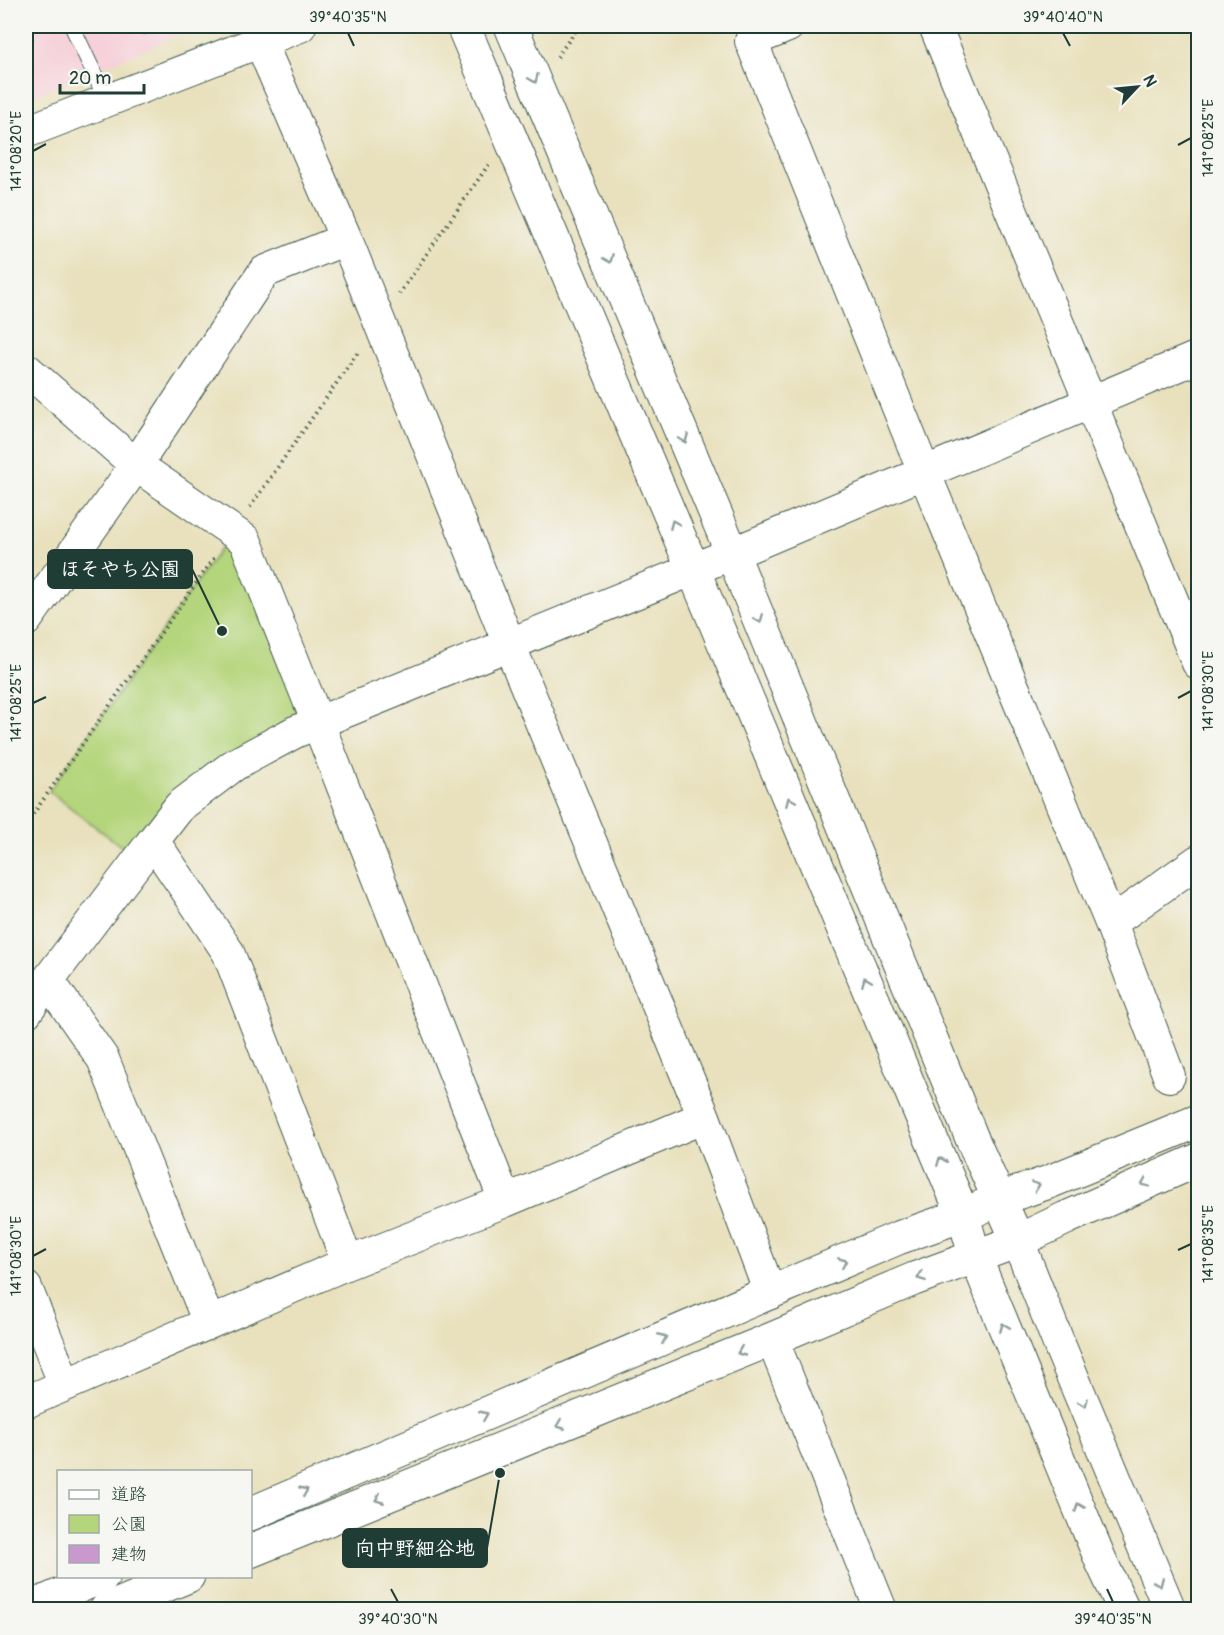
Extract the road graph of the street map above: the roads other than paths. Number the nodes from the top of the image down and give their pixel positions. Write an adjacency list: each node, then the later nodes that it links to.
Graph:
1 (72, 26): 8 (lane)
2 (300, 26): 7 (street)
3 (463, 26): 17 (street, one-way to 3)
4 (512, 26): 16 (street, one-way to 16)
5 (788, 26): 15 (street)
6 (935, 26): 13 (street)
7 (260, 41): 8 (street); 10 (street)
8 (106, 101): 9 (street)
9 (26, 132)
10 (346, 239): 14 (street); 19 (street)
11 (1198, 357): 13 (street)
12 (26, 369): 14 (street)
13 (1091, 402): 15 (street); 20 (street)
14 (136, 465): 18 (street); 21 (street)
15 (924, 472): 16 (street); 24 (street)
16 (732, 553): 17 (street); 31 (street, one-way to 31)
17 (693, 569): 19 (street); 33 (street, one-way to 17)
18 (26, 620)
19 (509, 644): 21 (street); 28 (street)
20 (1198, 663)
21 (318, 723): 22 (street); 32 (street)
22 (153, 841): 25 (street); 36 (street)
23 (1198, 861): 24 (street)
24 (1111, 922): 27 (street)
25 (48, 980): 26 (street); 39 (street)
26 (26, 1012)
27 (1169, 1076)
28 (704, 1116): 32 (street); 38 (street)
29 (1198, 1121): 31 (street, one-way to 29)
30 (1198, 1160): 34 (street, one-way to 34)
31 (1000, 1199): 33 (street); 34 (street)
32 (505, 1201): 36 (street)
33 (963, 1215): 35 (street); 38 (street, one-way to 33)
34 (1018, 1241): 35 (street); 51 (street, one-way to 51)
35 (975, 1256): 40 (street, one-way to 40); 50 (street, one-way to 35)
36 (348, 1263): 39 (street)
37 (26, 1288): 41 (street)
38 (770, 1293): 43 (street, one-way to 38)
39 (208, 1323): 41 (street)
40 (772, 1339): 44 (street, one-way to 44); 49 (street)
41 (65, 1385): 42 (street)
42 (26, 1402)
43 (252, 1513)
44 (252, 1550)
45 (98, 1578): 47 (street)
46 (183, 1578): 48 (street)
47 (26, 1610)
48 (106, 1610)
49 (881, 1610)
50 (1124, 1610)
51 (1170, 1610)

